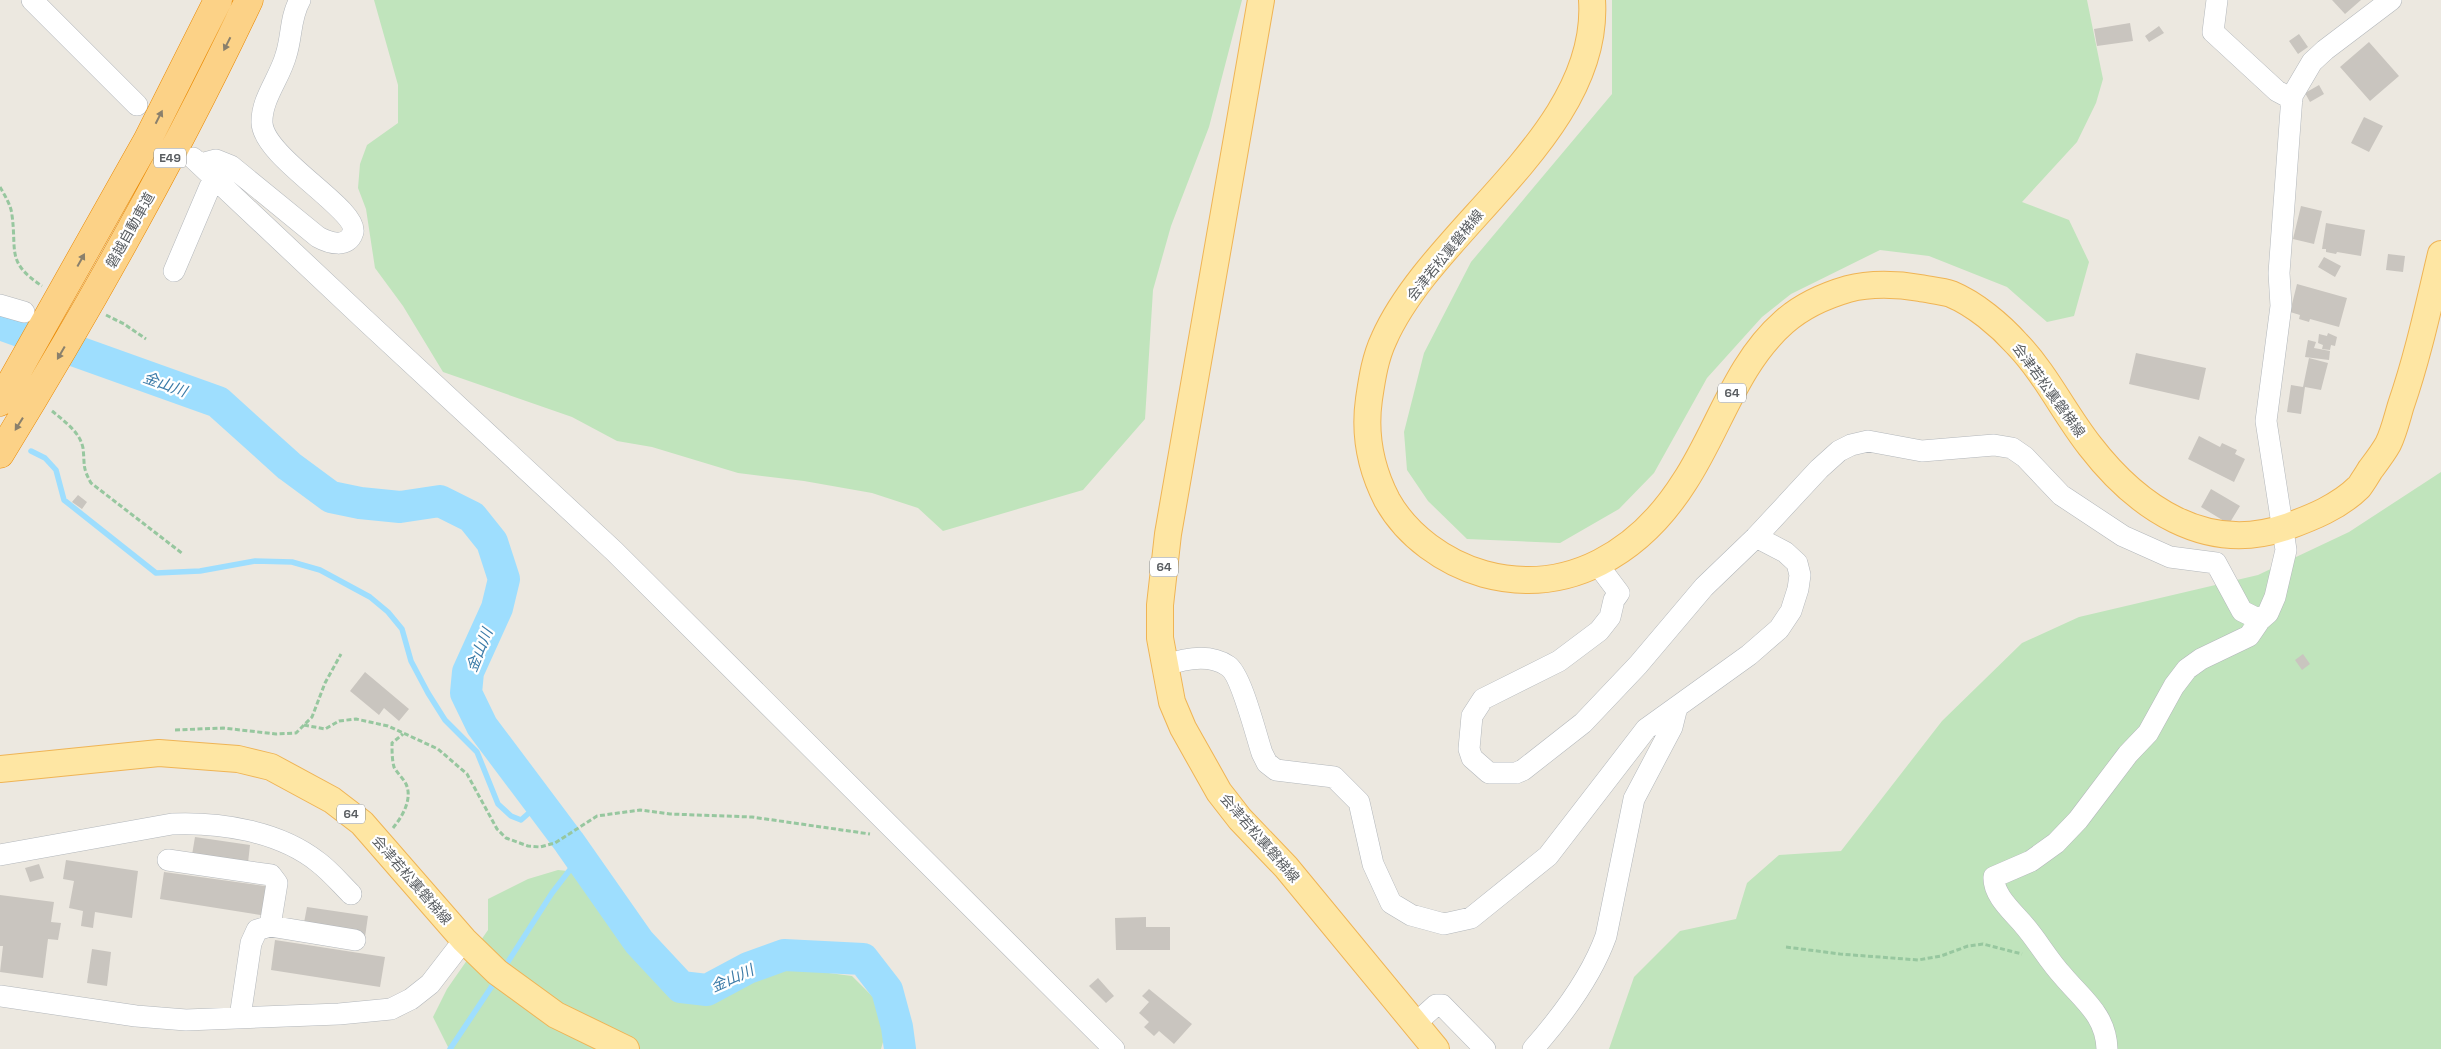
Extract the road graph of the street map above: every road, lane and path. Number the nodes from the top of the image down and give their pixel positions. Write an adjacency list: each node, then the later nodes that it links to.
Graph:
1 (32, 0): 10 (street)
2 (218, 0): 15 (highway, 磐越自動車道 / E49, one-way to 2)
3 (249, 0): 18 (highway, 磐越自動車道 / E49, one-way to 18)
4 (300, 0): 11 (street)
5 (1261, 0): 29 (main road, 会津若松裏磐梯線 / 64)
6 (1592, 0): 26 (main road, 会津若松裏磐梯線 / 64)
7 (2216, 0): 9 (street)
8 (2391, 0): 9 (street)
9 (2292, 99): 23 (street)
10 (136, 105)
11 (203, 166): 14 (street); 36 (street)
12 (0, 187): 15 (path)
13 (2441, 254): 23 (main road, 会津若松裏磐梯線 / 64)
14 (174, 271)
15 (51, 295): 20 (highway, 磐越自動車道 / E49)
16 (0, 305): 17 (street)
17 (24, 312)
18 (95, 314): 19 (path); 21 (highway, 磐越自動車道 / E49, one-way to 21)
19 (146, 339)
20 (7, 391)
21 (44, 401): 22 (highway, 磐越自動車道 / E49, one-way to 22); 25 (path)
22 (0, 454)
23 (2285, 528): 26 (main road, 会津若松裏磐梯線 / 64); 27 (street)
24 (1756, 537): 26 (street); 27 (street); 30 (street)
25 (183, 554)
26 (1598, 566)
27 (2260, 620): 44 (street)
28 (341, 654): 31 (path)
29 (1164, 666): 30 (street); 47 (main road, 会津若松裏磐梯線 / 64)
30 (1677, 707): 52 (street)
31 (304, 725): 32 (path); 33 (path)
32 (168, 731)
33 (403, 734): 35 (path); 36 (path)
34 (0, 769): 42 (main road, 会津若松裏磐梯線 / 64)
35 (391, 830)
36 (903, 838): 49 (street)
37 (0, 855): 39 (street)
38 (168, 860): 40 (street)
39 (351, 894)
40 (270, 926): 41 (street); 46 (street)
41 (355, 940)
42 (464, 940): 46 (street); 48 (main road, 会津若松裏磐梯線 / 64)
43 (1786, 947): 44 (path)
44 (2052, 962): 53 (street)
45 (0, 996): 46 (street)
46 (240, 1017)
47 (1416, 1024): 50 (main road, 会津若松裏磐梯線 / 64); 51 (street)
48 (626, 1049)
49 (1114, 1049)
50 (1436, 1049)
51 (1485, 1049)
52 (1533, 1049)
53 (2107, 1049)

